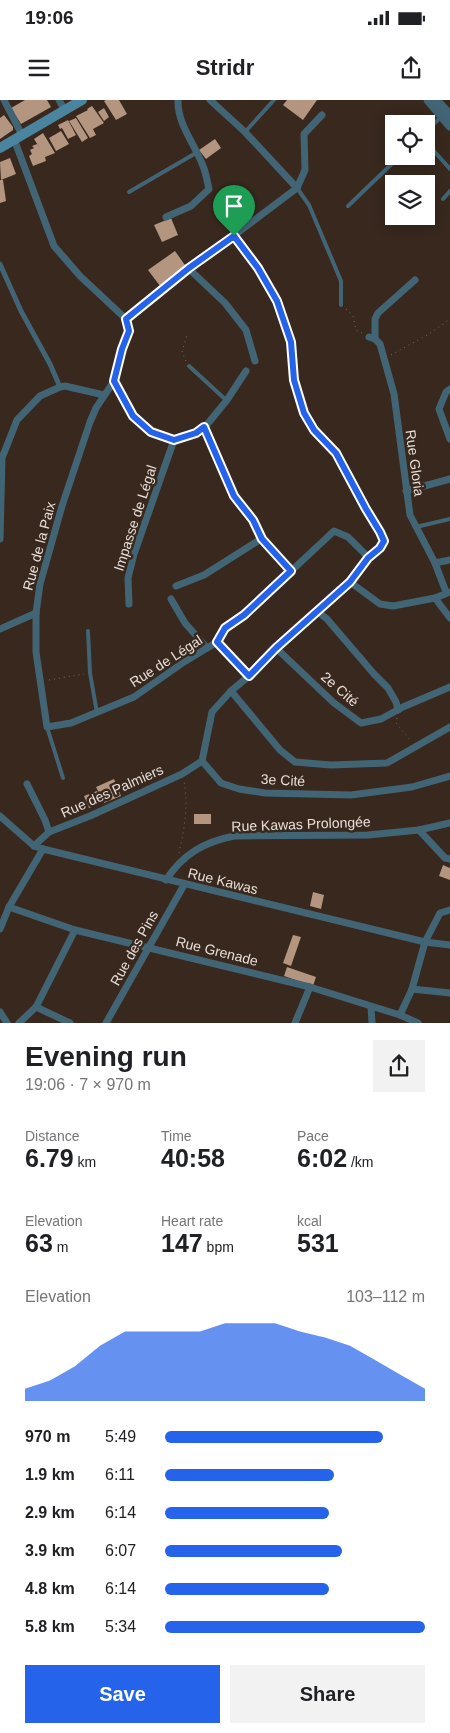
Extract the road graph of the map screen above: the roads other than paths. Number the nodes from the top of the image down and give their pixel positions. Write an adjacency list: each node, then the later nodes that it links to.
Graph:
1 (4, 100): 14 (street)
2 (82, 100): 8 (main road)
3 (178, 100): 17 (street)
4 (210, 100): 13 (street)
5 (274, 100): 13 (lane)
6 (428, 100): 10 (street)
7 (436, 100): 10 (street)
8 (61, 105): 14 (main road)
9 (322, 115): 20 (street)
10 (446, 116): 11 (lane); 12 (street)
11 (435, 124)
12 (450, 126)
13 (245, 132): 20 (street)
14 (18, 137): 15 (main road); 31 (street)
15 (0, 148)
16 (435, 152): 19 (lane)
17 (196, 153): 22 (lane); 25 (street)
18 (391, 165): 24 (lane)
19 (450, 169)
20 (297, 188): 26 (street); 30 (lane)
21 (450, 191): 23 (lane)
22 (129, 192)
23 (442, 199)
24 (348, 206)
25 (166, 217)
26 (234, 236): 28 (street); 49 (street)
27 (0, 264): 36 (street)
28 (189, 268): 31 (street); 32 (street)
29 (415, 280): 44 (street, Rue Gloria)
30 (341, 305)
31 (126, 319): 35 (street)
32 (255, 361)
33 (189, 366): 39 (lane)
34 (246, 371): 39 (street)
35 (114, 381): 38 (street, Rue de la Paix); 42 (street)
36 (60, 386): 38 (street); 47 (street)
37 (450, 389): 41 (street)
38 (104, 395): 60 (street, Rue de la Paix)
39 (226, 400): 40 (street)
40 (204, 427): 42 (street); 48 (street)
41 (450, 439)
42 (174, 440): 58 (street, Impasse de Légal)
43 (450, 480): 44 (street)
44 (406, 491): 46 (street, Rue Gloria)
45 (450, 519): 46 (lane)
46 (416, 527): 51 (street, Rue Gloria)
47 (0, 539)
48 (262, 539): 52 (street); 54 (street)
49 (368, 558): 52 (street, Rue de Légal); 53 (street)
50 (450, 560): 51 (street)
51 (435, 563): 55 (street, Rue Gloria)
52 (291, 571): 64 (street, Rue de Légal)
53 (351, 580): 56 (street); 59 (street)
54 (176, 586)
55 (448, 592): 56 (street)
56 (435, 598): 61 (street)
57 (171, 599): 65 (street)
58 (129, 604)
59 (318, 612): 66 (street); 70 (street)
60 (36, 613): 62 (street); 72 (street, Rue de la Paix)
61 (450, 618)
62 (0, 629)
63 (88, 631): 71 (lane)
64 (217, 642): 65 (street, Rue de Légal); 67 (street)
65 (207, 648): 71 (street, Rue de Légal)
66 (276, 648): 67 (street); 70 (street, 2e Cité)
67 (249, 676): 69 (street)
68 (450, 687): 70 (street, 2e Cité)
69 (231, 692): 73 (street, 3e Cité); 74 (street)
70 (398, 710)
71 (97, 713): 72 (street, Rue de Légal)
72 (47, 727): 76 (lane)
73 (450, 727)
74 (202, 762): 75 (street, 3e Cité); 81 (street, Rue des Palmiers)
75 (450, 776)
76 (63, 778)
77 (27, 784): 81 (street)
78 (0, 816): 82 (street, Rue Kawas)
79 (450, 823): 80 (street, Rue Kawas Prolongée)
80 (419, 830): 84 (street); 85 (street, Rue Kawas Prolongée)
81 (49, 832): 82 (street, Rue des Palmiers)
82 (34, 846): 83 (street, Rue Kawas)
83 (42, 849): 85 (street, Rue Kawas); 87 (street)
84 (450, 859)
85 (166, 880): 86 (street, Rue Kawas)
86 (184, 884): 91 (street, Rue Kawas); 93 (street, Rue des Pins)
87 (9, 908): 89 (street); 90 (street, Rue Grenade)
88 (450, 910): 91 (street)
89 (0, 928)
90 (74, 930): 93 (street, Rue Grenade); 97 (street)
91 (425, 942): 92 (street, Rue Kawas); 95 (street)
92 (450, 945)
93 (148, 947): 94 (street, Rue Grenade); 104 (street, Rue des Pins)
94 (310, 987): 98 (street, Rue Grenade); 105 (street)
95 (412, 989): 96 (street); 100 (street)
96 (450, 993)
97 (36, 1007): 102 (street); 103 (street)
98 (371, 1007): 100 (street, Rue Grenade); 106 (street)
99 (0, 1012): 101 (street)
100 (400, 1015): 107 (street, Rue Grenade)
101 (7, 1023)
102 (18, 1023)
103 (70, 1023)
104 (106, 1023)
105 (295, 1023)
106 (372, 1023)
107 (418, 1023)

